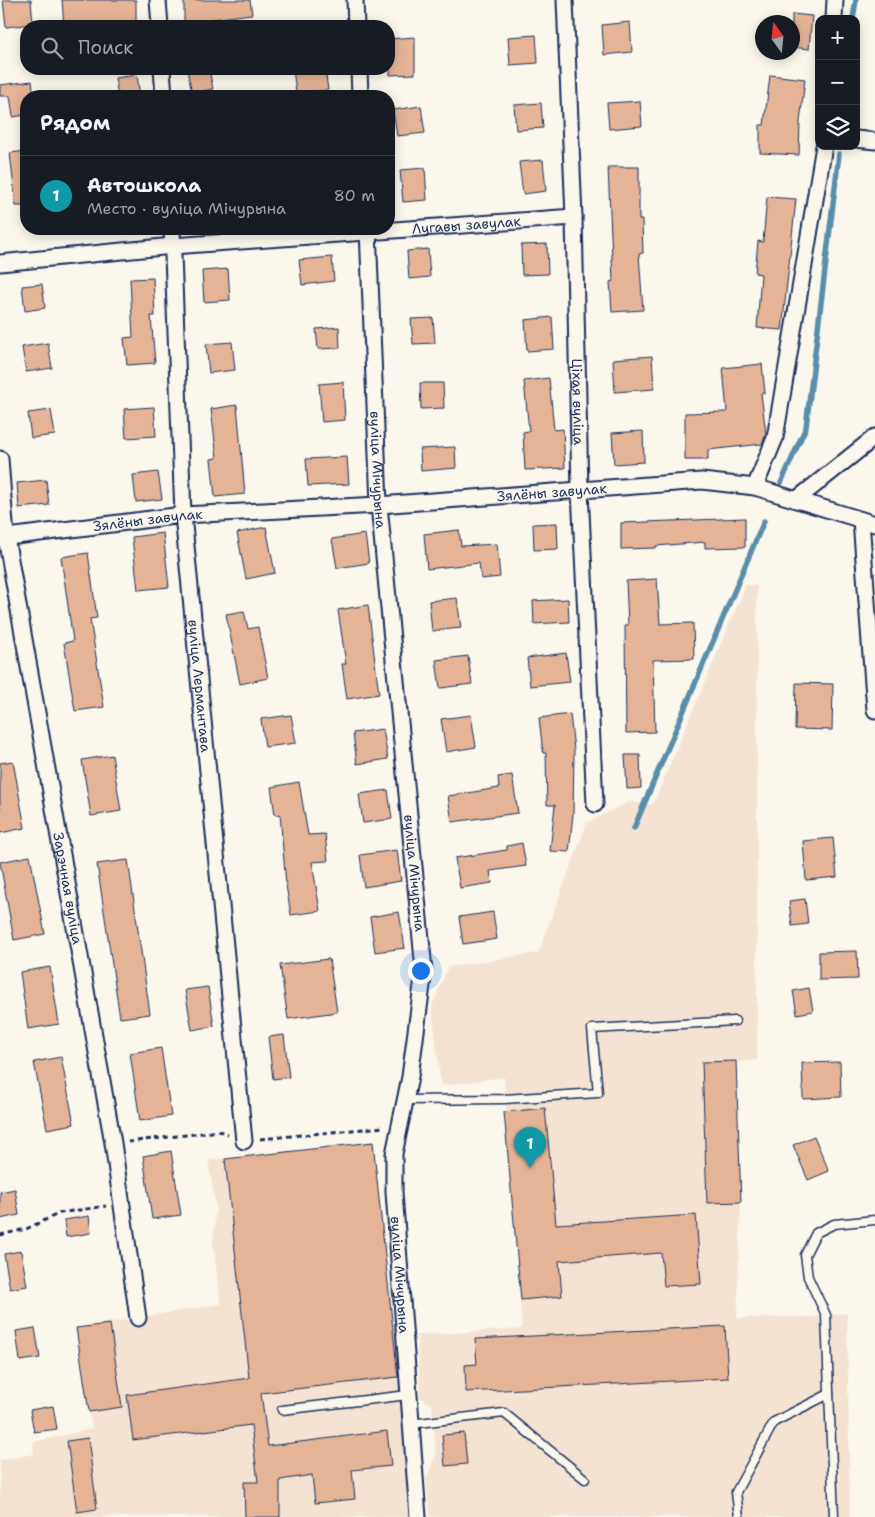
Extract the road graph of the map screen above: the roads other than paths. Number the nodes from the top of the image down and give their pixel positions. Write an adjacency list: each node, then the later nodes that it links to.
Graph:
1 (158, 0): 6 (street)
2 (355, 0): 7 (street)
3 (566, 0): 15 (street, Ціхая вуліца)
4 (835, 0): 5 (street)
5 (834, 15)
6 (160, 20)
7 (356, 20)
8 (162, 75): 10 (street)
9 (359, 75): 11 (street)
10 (164, 90)
11 (360, 90)
12 (860, 139): 13 (street)
13 (875, 141)
14 (823, 150): 24 (street)
15 (574, 217): 16 (street, Лугавы завулак); 25 (street, Ціхая вуліца)
16 (395, 228)
17 (172, 235): 20 (street, вуліца Лермантава)
18 (307, 235): 20 (street, Лугавы завулак)
19 (368, 235): 27 (street, вуліца Мічурына)
20 (173, 246): 21 (street, Лугавы завулак); 28 (street, вуліца Лермантава)
21 (0, 263)
22 (875, 437): 26 (street)
23 (0, 459): 30 (street, Зарэчная вуліца)
24 (755, 487): 25 (street, Зялёны завулак); 26 (street, Зялёны завулак)
25 (580, 491): 27 (street, Зялёны завулак); 32 (street, Ціхая вуліца)
26 (796, 500): 29 (street, Зялёны завулак)
27 (379, 505): 28 (street, Зялёны завулак); 34 (street, вуліца Мічурына)
28 (182, 514): 30 (street, Зялёны завулак); 35 (street, вуліца Лермантава)
29 (868, 522): 31 (street)
30 (3, 537): 37 (street, Зарэчная вуліца)
31 (875, 710)
32 (594, 804)
33 (735, 1021): 34 (lane)
34 (405, 1100): 39 (street, вуліца Мічурына)
35 (244, 1141)
36 (875, 1220): 38 (lane)
37 (138, 1318)
38 (829, 1394): 44 (lane); 45 (lane)
39 (408, 1395): 40 (lane); 41 (street, вуліца Мічурына)
40 (282, 1410)
41 (410, 1424): 42 (lane); 43 (street, вуліца Мічурына)
42 (585, 1480)
43 (418, 1517)
44 (739, 1517)
45 (834, 1517)

